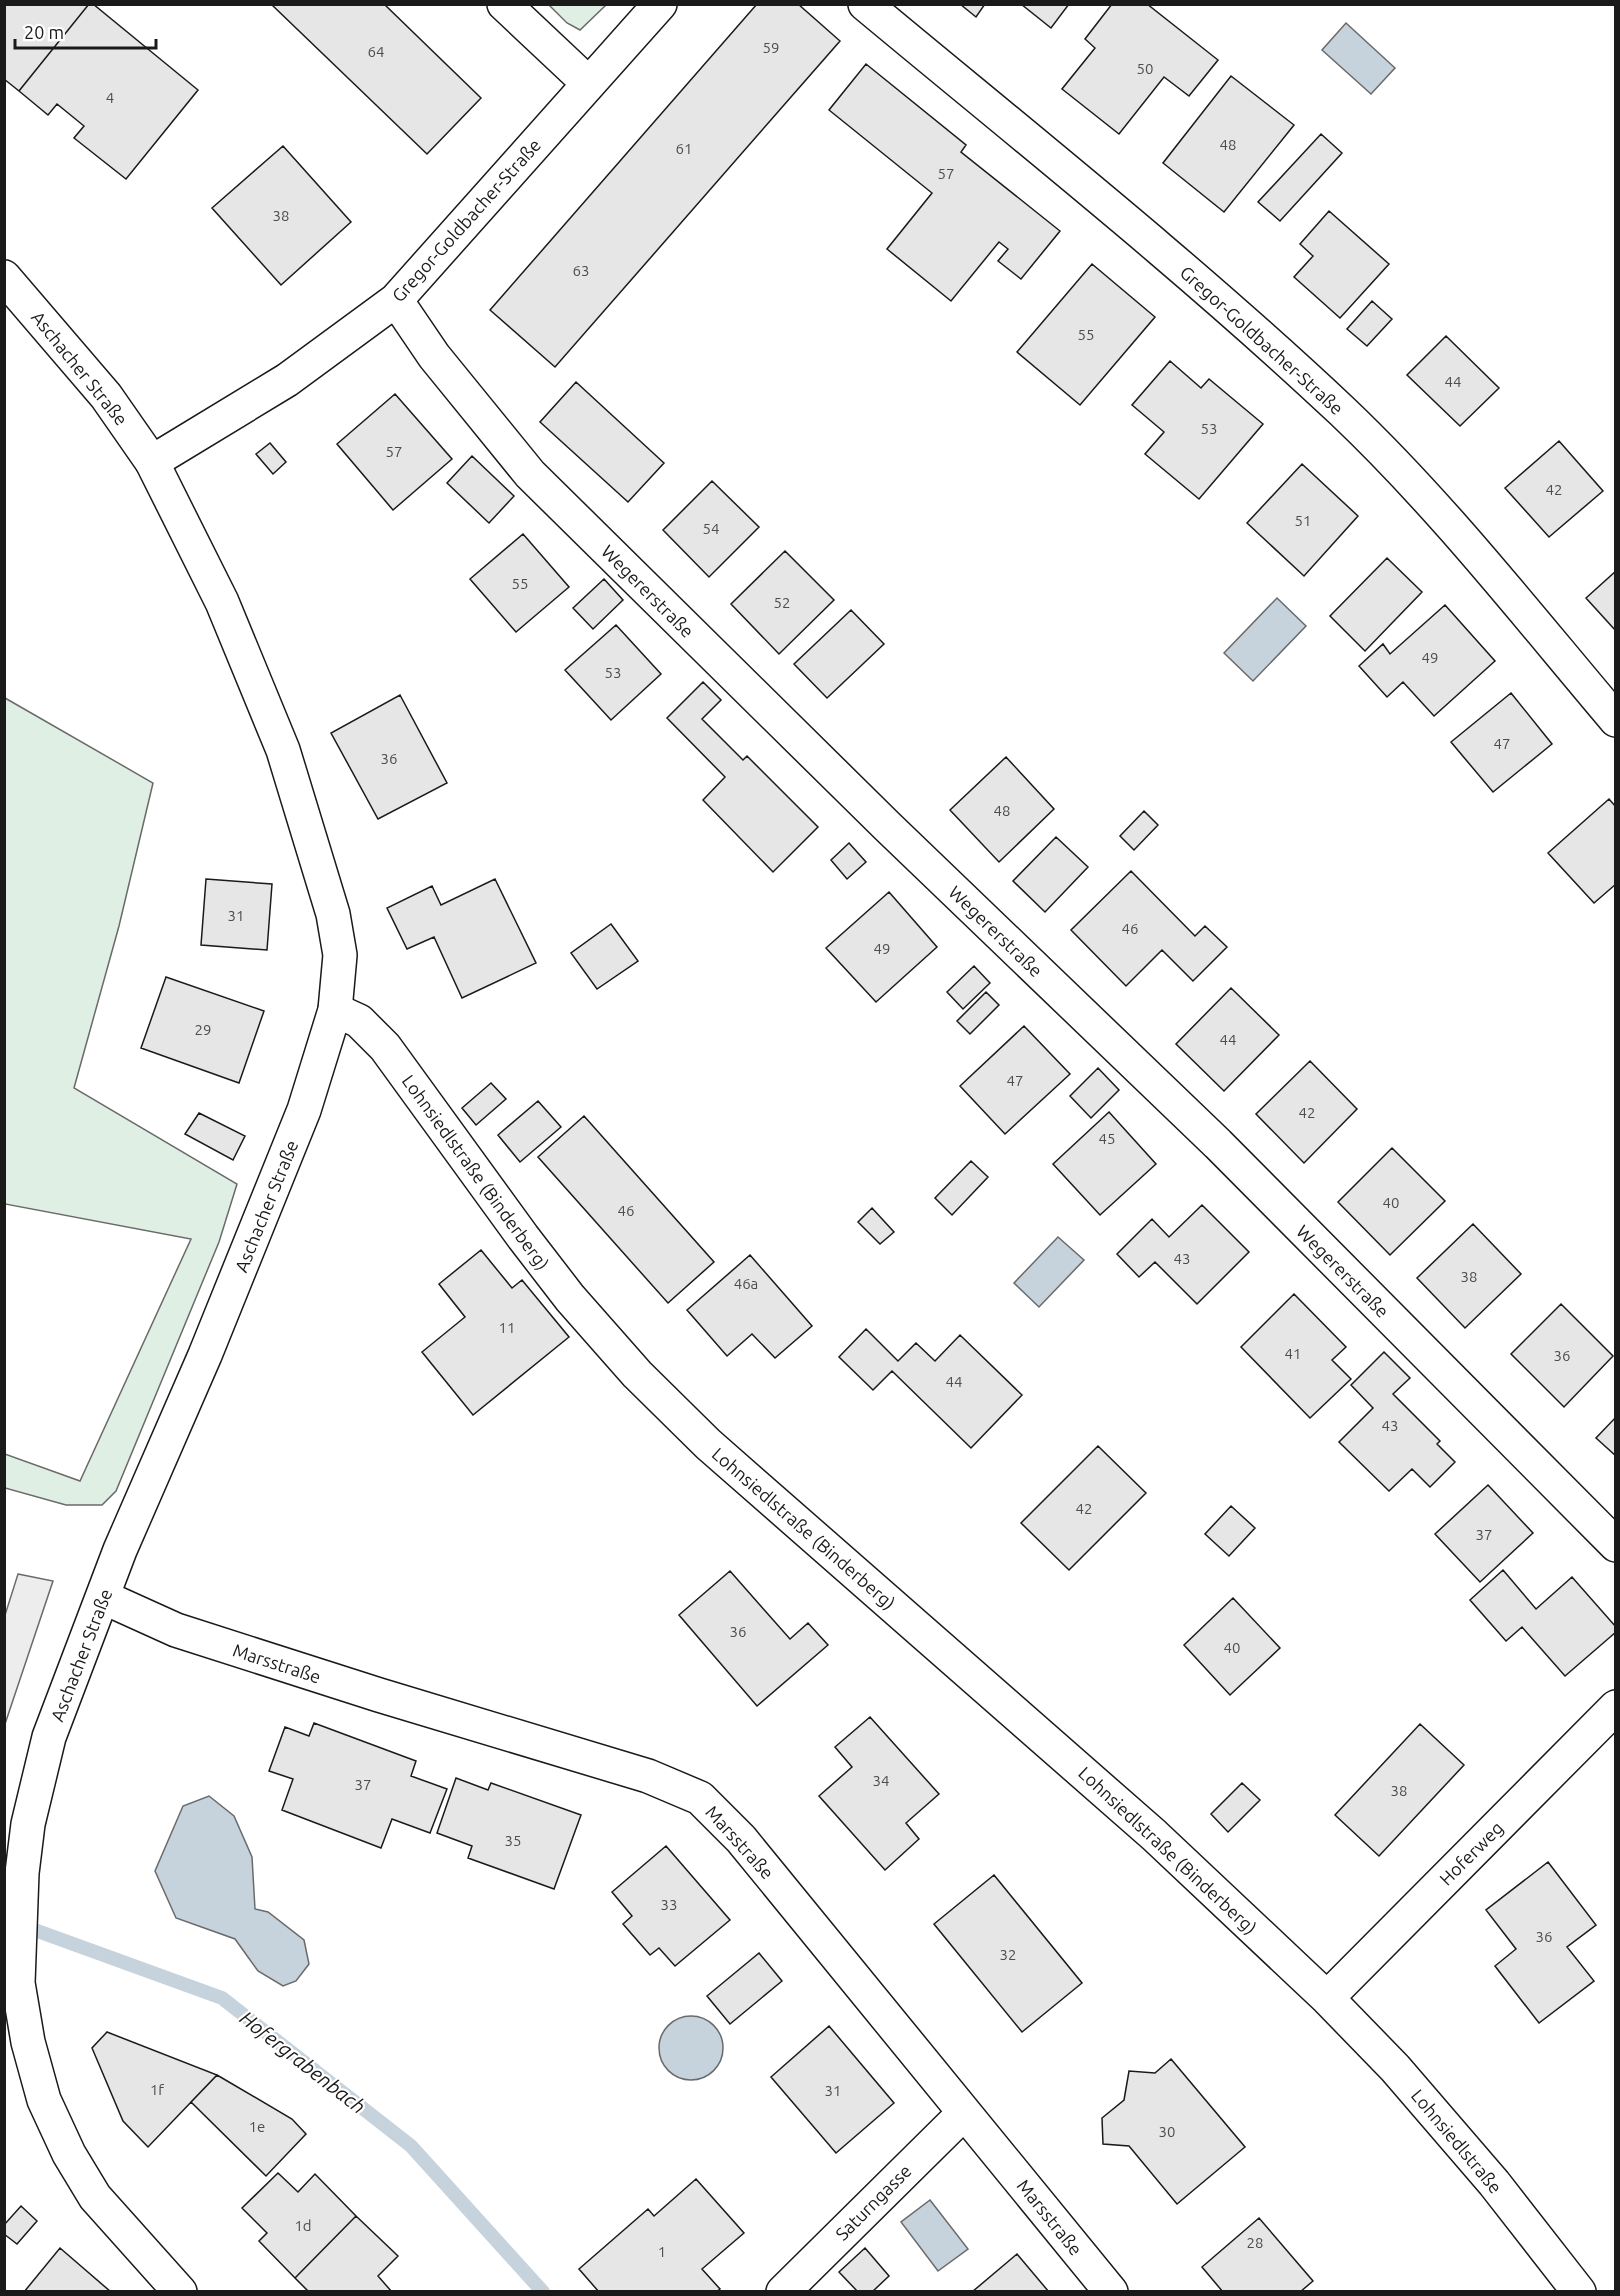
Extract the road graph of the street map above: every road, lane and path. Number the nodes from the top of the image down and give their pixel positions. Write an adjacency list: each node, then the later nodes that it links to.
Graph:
1 (504, 4): 4 (street)
2 (660, 4): 4 (street, Gregor-Goldbacher-Straße)
3 (865, 4): 8 (street, Gregor-Goldbacher-Straße)
4 (588, 83): 6 (street, Gregor-Goldbacher-Straße)
5 (4, 278): 7 (street, Aschacher Straße)
6 (396, 300): 7 (street, Gregor-Goldbacher-Straße); 10 (street, Wegererstraße)
7 (152, 462): 9 (street, Aschacher Straße)
8 (1616, 720)
9 (335, 1010): 11 (street, Aschacher Straße); 14 (street, Lohnsiedlstraße (Binderberg))
10 (1616, 1545)
11 (103, 1597): 13 (street, Aschacher Straße); 15 (street, Marsstraße)
12 (1616, 1707): 14 (street, Hoferweg)
13 (11, 1982): 16 (street, Aschacher Straße)
14 (1328, 1998): 19 (street, Lohnsiedlstraße)
15 (964, 2113): 17 (street, Saturngasse); 18 (street, Marsstraße)
16 (180, 2292)
17 (783, 2292)
18 (1111, 2292)
19 (1579, 2292)

